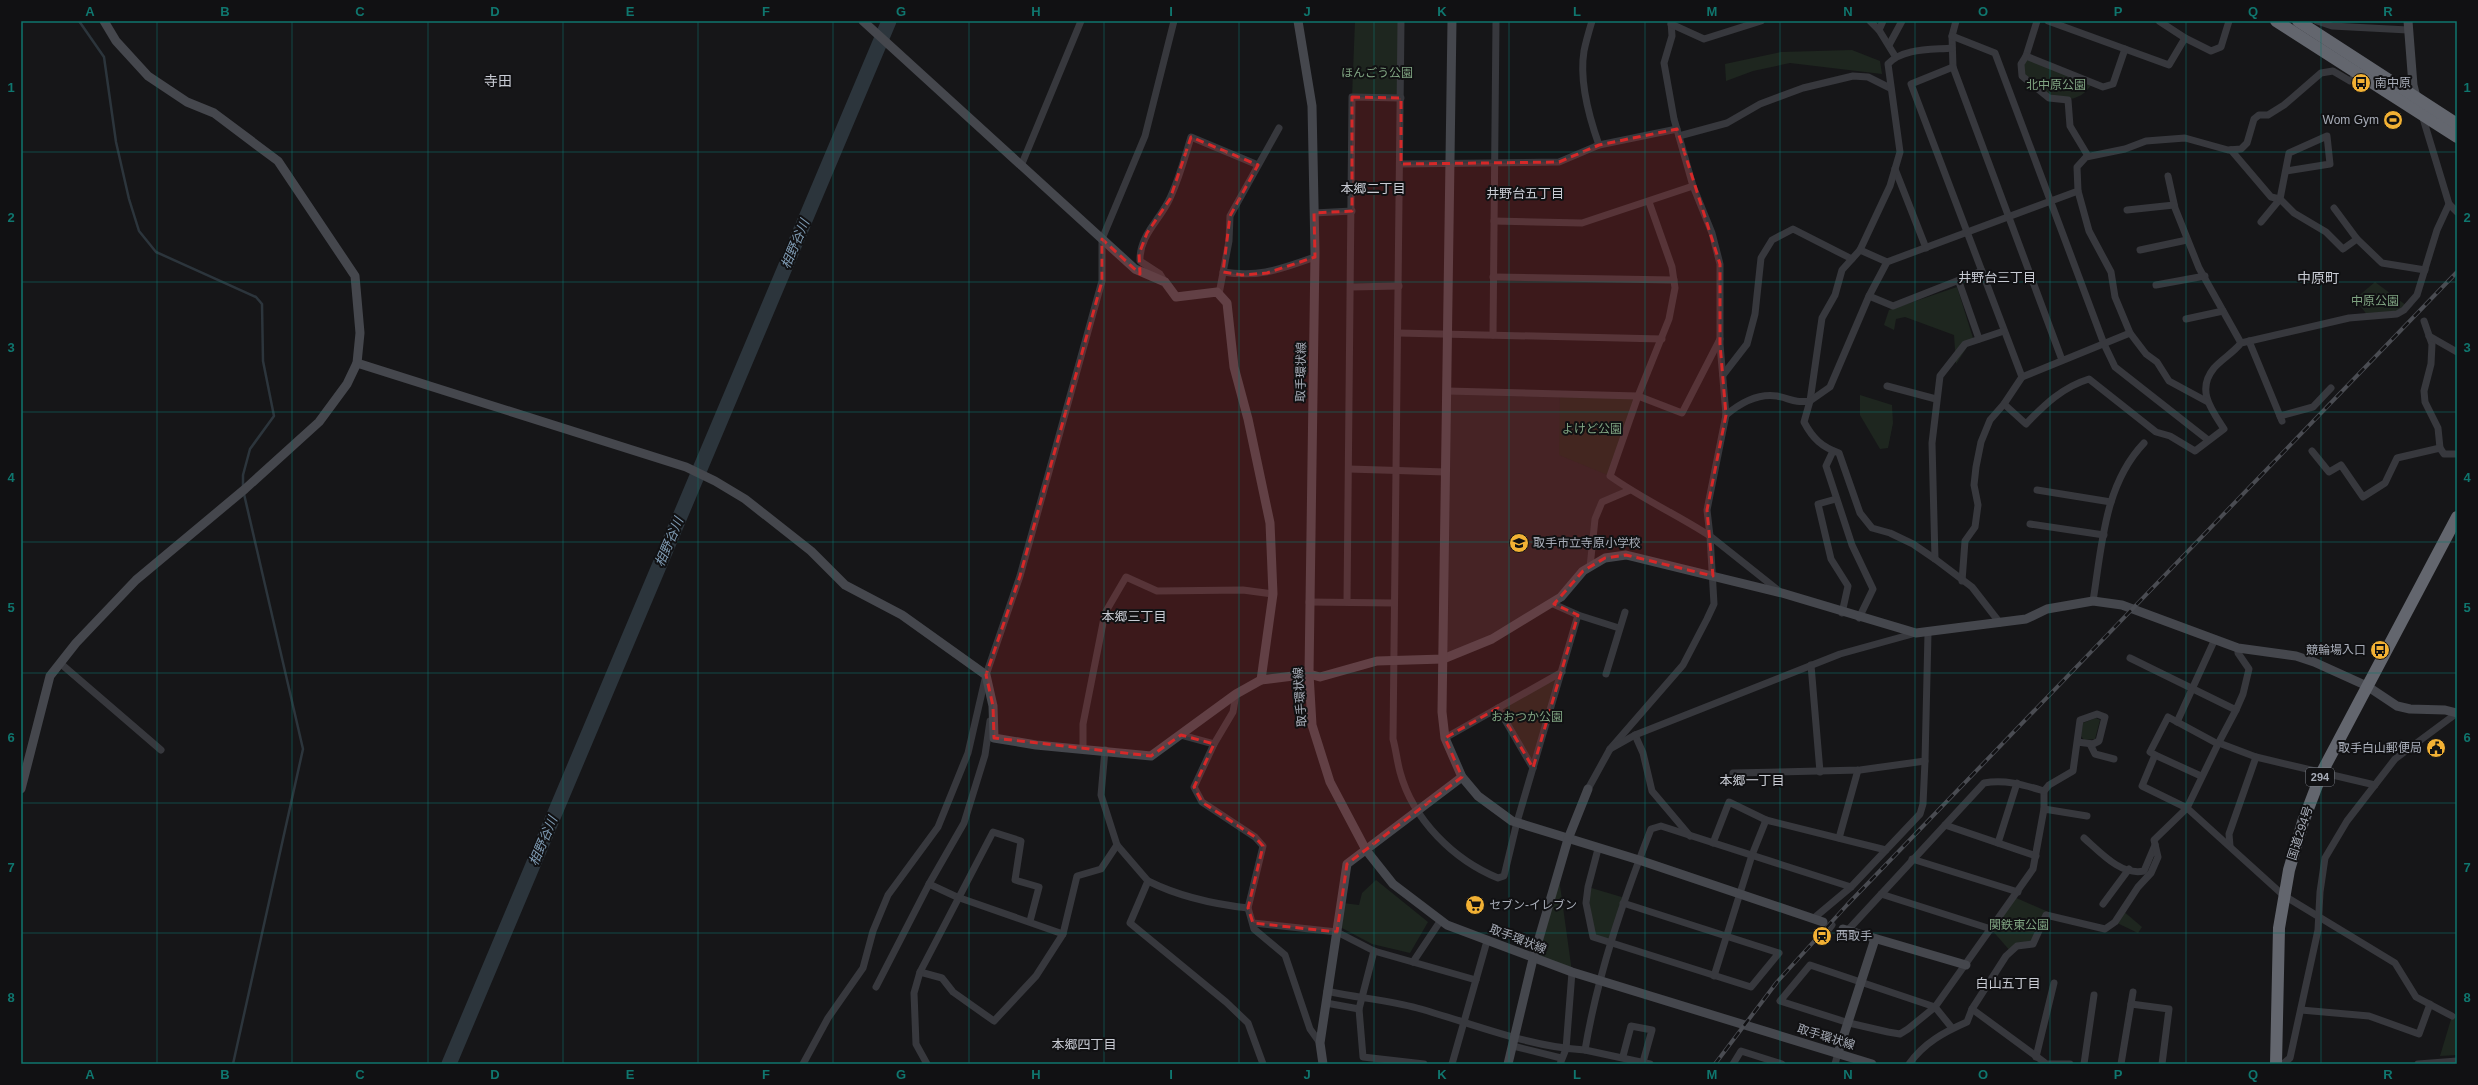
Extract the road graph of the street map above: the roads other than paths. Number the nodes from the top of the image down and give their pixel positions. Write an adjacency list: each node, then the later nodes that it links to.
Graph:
1 (104, 21): 108 (street)
2 (863, 21): 49 (street)
3 (1081, 21): 49 (street)
4 (1174, 21): 70 (street)
5 (1298, 21): 64 (street, 取手環状線)
6 (1401, 21): 36 (street)
7 (1452, 21): 46 (street)
8 (1496, 21): 47 (street)
9 (1592, 21): 42 (street)
10 (1761, 21): 20 (street)
11 (1870, 21): 24 (street)
12 (1883, 21): 24 (street)
13 (1902, 21): 27 (street)
14 (1956, 21): 25 (street)
15 (2037, 21): 31 (street)
16 (2048, 21): 29 (street)
17 (2159, 21): 26 (street)
18 (2229, 21): 26 (street)
19 (2276, 21): 33 (highway)
20 (1671, 22): 40 (street)
21 (2309, 22): 22 (street); 35 (highway)
22 (2332, 24): 23 (street)
23 (2408, 25): 35 (street)
24 (1879, 30): 27 (street)
25 (1952, 36): 28 (street); 56 (street)
26 (2185, 38): 29 (street)
27 (1888, 45): 30 (street)
28 (1952, 48): 30 (street); 32 (street)
29 (2125, 49): 31 (street)
30 (1895, 56): 34 (street)
31 (2026, 56): 44 (street)
32 (1953, 67): 65 (street); 68 (street)
33 (2358, 74): 37 (highway); 43 (street)
34 (1890, 88): 40 (street); 50 (street)
35 (2416, 97): 37 (street); 38 (highway)
36 (1402, 98): 45 (street); 62 (street)
37 (2422, 115): 41 (highway); 58 (street)
38 (2457, 124)
39 (1279, 128): 48 (street)
40 (1678, 133): 42 (street); 53 (street)
41 (2457, 137)
42 (1599, 145): 47 (street)
43 (2230, 150): 44 (street); 55 (street)
44 (2088, 156): 54 (street)
45 (1401, 164): 46 (street); 87 (street)
46 (1449, 164): 47 (street); 97 (street)
47 (1494, 164): 66 (street)
48 (1258, 165): 80 (street); 84 (street)
49 (1021, 166): 70 (street)
50 (1895, 169): 72 (street); 73 (street)
51 (2286, 171): 51 (street); 55 (street)
52 (2168, 176): 59 (street)
53 (1693, 186): 57 (street); 100 (street)
54 (2078, 191): 56 (street); 96 (street)
55 (2280, 199): 67 (street); 69 (street)
56 (2051, 201): 65 (street); 105 (street)
57 (1649, 202): 66 (street); 83 (street)
58 (2449, 204): 63 (street); 78 (street)
59 (2174, 205): 61 (street); 71 (street)
60 (2334, 208): 69 (street)
61 (2127, 210)
62 (1352, 211): 64 (street); 88 (street)
63 (2457, 212)
64 (1314, 213): 75 (street, 取手環状線)
65 (2010, 216): 68 (street); 107 (street)
66 (1494, 221): 82 (street)
67 (2261, 222)
68 (1968, 233): 72 (street); 79 (street)
69 (2357, 239): 78 (street)
70 (1102, 240): 84 (street); 166 (street)
71 (2187, 240): 74 (street); 81 (street)
72 (1926, 248): 77 (street)
73 (1860, 250): 76 (street); 77 (street)
74 (2140, 250)
75 (1315, 257): 80 (street); 144 (street, 取手環状線)
76 (1852, 259): 109 (street); 116 (street)
77 (1887, 262): 90 (street)
78 (2425, 270): 103 (street)
79 (1982, 271): 85 (street); 94 (street)
80 (1223, 272): 89 (street)
81 (2205, 276): 86 (street); 91 (street)
82 (1493, 277): 83 (street); 98 (street)
83 (1674, 280): 102 (street)
84 (1165, 282): 89 (street)
85 (1959, 282): 90 (street); 101 (street)
86 (2156, 285)
87 (1399, 286): 88 (street); 95 (street)
88 (1351, 287): 126 (street)
89 (1219, 294): 141 (street)
90 (1869, 296): 116 (street)
91 (2223, 311): 92 (street); 104 (street)
92 (2186, 319)
93 (2424, 321): 99 (street)
94 (2004, 331): 101 (street); 110 (street)
95 (1398, 333): 97 (street); 127 (street)
96 (2130, 333): 105 (street); 117 (street)
97 (1446, 334): 98 (street); 113 (street)
98 (1493, 336): 102 (street)
99 (2429, 336): 106 (street); 122 (street)
100 (1721, 337): 109 (street); 114 (street)
101 (1979, 339): 115 (street)
102 (1662, 340): 114 (street)
103 (2249, 341): 104 (street); 112 (street)
104 (2241, 343): 117 (street)
105 (2104, 344): 107 (street); 120 (street)
106 (2457, 352)
107 (2062, 360): 110 (street)
108 (357, 363): 161 (street); 166 (street)
109 (1723, 375): 119 (street)
110 (2022, 377): 118 (street)
111 (1887, 386): 115 (street)
112 (2331, 388)
113 (1447, 391): 114 (street); 128 (street)
114 (1638, 396): 129 (street)
115 (1936, 399): 137 (street)
116 (1810, 401): 119 (street); 123 (street)
117 (2206, 401): 120 (street)
118 (2004, 404): 120 (street); 140 (street)
119 (1726, 415): 136 (street)
120 (2208, 440)
121 (2144, 443): 132 (street)
122 (2440, 448): 124 (street); 125 (street)
123 (1833, 451): 131 (street); 137 (street)
124 (2312, 451)
125 (2457, 454)
126 (1349, 470): 127 (street); 145 (street)
127 (1397, 470): 128 (street); 146 (street)
128 (1446, 472): 159 (street)
129 (1630, 490): 136 (street); 138 (street)
130 (2037, 490): 132 (street)
131 (1836, 499): 149 (street); 151 (street)
132 (2111, 502): 135 (street)
133 (2457, 517): 168 (highway, 国道294号 / 294)
134 (2030, 524): 135 (street)
135 (2104, 535): 143 (street)
136 (1710, 536): 139 (street); 142 (street)
137 (1935, 558): 140 (street)
138 (1590, 567): 139 (street); 147 (street)
139 (1713, 576): 142 (street); 184 (street)
140 (1962, 580): 152 (street)
141 (1273, 594): 167 (street); 183 (street)
142 (1782, 594): 149 (street)
143 (2093, 601): 152 (street); 156 (street)
144 (1309, 602): 145 (street); 164 (street, 取手環状線)
145 (1348, 602): 146 (street)
146 (1394, 602): 160 (street)
147 (1550, 603): 150 (street); 159 (street)
148 (1625, 612): 153 (street)
149 (1842, 613): 151 (street)
150 (1578, 615): 153 (street); 163 (street)
151 (1859, 618): 155 (street)
152 (2000, 623): 154 (street)
153 (1619, 628): 165 (street)
154 (1928, 633): 155 (street); 190 (street)
155 (1916, 634): 162 (street)
156 (2215, 639): 157 (street); 169 (street)
157 (2238, 648): 168 (street); 173 (street)
158 (2130, 658): 169 (street)
159 (1443, 659): 160 (street); 178 (street)
160 (1395, 661): 164 (street); 205 (street)
161 (60, 663): 185 (street); 200 (street)
162 (1811, 665): 177 (street); 193 (street)
163 (1562, 672): 172 (street); 191 (street)
164 (1309, 674): 167 (street); 220 (street, 取手環状線)
165 (1606, 674)
166 (986, 675): 171 (street); 292 (street)
167 (1260, 680): 170 (street)
168 (2367, 686): 174 (street); 194 (highway, 国道294号 / 294)
169 (2194, 687): 173 (street); 175 (street)
170 (1236, 694): 176 (street); 181 (street)
171 (993, 706): 183 (street); 228 (street)
172 (1498, 708): 178 (street); 191 (street)
173 (2236, 710): 180 (street)
174 (2457, 713): 199 (street)
175 (2177, 722): 180 (street); 187 (street)
176 (1180, 734): 181 (street); 186 (street)
177 (1635, 735): 184 (street); 210 (street)
178 (1445, 738): 197 (street)
179 (2077, 742): 182 (street); 182 (street); 202 (street)
180 (2218, 743): 188 (street); 196 (street)
181 (1214, 744): 237 (street)
182 (2090, 744): 189 (street)
183 (1083, 748): 186 (street)
184 (1610, 749): 201 (street)
185 (161, 750)
186 (1105, 750): 217 (street)
187 (2155, 755): 196 (street); 203 (street)
188 (2256, 757): 194 (street); 218 (street)
189 (2114, 759)
190 (1925, 761): 192 (street); 221 (street)
191 (1533, 768): 208 (street)
192 (1858, 770): 193 (street); 211 (street)
193 (1820, 772): 195 (street)
194 (2322, 772): 199 (street); 233 (highway, 国道294号 / 294)
195 (1733, 773)
196 (2201, 776): 203 (street)
197 (1462, 777): 205 (street); 208 (street)
198 (2017, 783): 202 (street); 209 (street); 215 (street)
199 (2375, 785): 238 (street)
200 (21, 789)
201 (1588, 790): 213 (street)
202 (2044, 791): 204 (street)
203 (2187, 808): 216 (street); 218 (street)
204 (2044, 809): 206 (street); 223 (street)
205 (1418, 810): 208 (street); 220 (street)
206 (2087, 816)
207 (1766, 820): 211 (street); 214 (street); 222 (street)
208 (1517, 822): 213 (street)
209 (1944, 824): 215 (street); 224 (street)
210 (1690, 836): 214 (street); 225 (street)
211 (1839, 838): 221 (street)
212 (2084, 838): 226 (street)
213 (1568, 839): 219 (street); 253 (street)
214 (1713, 843): 222 (street)
215 (1998, 843): 223 (street)
216 (2155, 845): 226 (street); 273 (street)
217 (1117, 846): 227 (street); 247 (street)
218 (2230, 846): 233 (street)
219 (1598, 848): 225 (street); 251 (street)
220 (1366, 850): 240 (street, 取手環状線); 246 (street)
221 (1886, 850): 229 (street)
222 (1752, 855): 229 (street); 231 (street)
223 (2036, 856): 230 (street)
224 (1912, 859): 230 (street); 232 (street)
225 (1639, 860): 231 (street); 235 (street)
226 (2129, 869): 236 (street)
227 (1148, 881): 237 (street); 294 (street)
228 (929, 884): 234 (street); 263 (street)
229 (1851, 887): 239 (street)
230 (2018, 892): 245 (street)
231 (1739, 894): 239 (street); 248 (street)
232 (1881, 894): 244 (street); 245 (street)
233 (2283, 895): 238 (street); 307 (highway, 国道294号 / 294)
234 (957, 897): 241 (street); 241 (street); 256 (street)
235 (1623, 903): 248 (street); 251 (street)
236 (2104, 904)
237 (1248, 908): 242 (street)
238 (2319, 916): 270 (street); 274 (street)
239 (1814, 918): 243 (street)
240 (1440, 920): 250 (street, 取手環状線); 254 (street)
241 (1030, 921): 247 (street)
242 (1253, 923): 246 (street); 280 (street)
243 (1827, 926)
244 (1845, 929): 249 (street)
245 (1991, 929): 255 (street)
246 (1337, 932): 252 (street); 264 (street)
247 (1063, 934): 256 (street)
248 (1727, 935): 258 (street); 258 (street)
249 (1875, 938): 255 (street); 261 (street)
250 (1486, 941): 253 (street, 取手環状線); 260 (street)
251 (1610, 942): 258 (street); 259 (street)
252 (1374, 951): 254 (street); 267 (street)
253 (1533, 959): 257 (street, 取手環状線); 279 (street)
254 (1413, 962): 260 (street)
255 (1966, 965): 271 (street)
256 (920, 972): 293 (street)
257 (1572, 972): 259 (street, 取手環状線); 282 (street)
258 (1714, 976)
259 (1600, 978): 283 (street); 284 (street, 取手環状線)
260 (1476, 980): 276 (street)
261 (1861, 982): 271 (street); 277 (street); 277 (street)
262 (2054, 983): 286 (street)
263 (876, 988)
264 (1327, 991): 267 (street); 268 (street)
265 (2133, 992): 269 (street)
266 (2094, 995): 304 (street)
267 (1361, 999): 272 (street); 276 (street)
268 (1326, 1003): 272 (street); 280 (street)
269 (2131, 1004): 305 (street); 306 (street)
270 (2430, 1004): 274 (street); 275 (street)
271 (1935, 1007): 277 (street); 278 (street)
272 (1359, 1009): 296 (street)
273 (1972, 1010): 278 (street); 286 (street)
274 (2301, 1010): 308 (street)
275 (2452, 1016)
276 (1464, 1023): 279 (street); 297 (street)
277 (1849, 1023): 284 (street)
278 (1952, 1028): 302 (street)
279 (1515, 1036): 281 (street); 282 (street)
280 (1320, 1043): 295 (street)
281 (1513, 1046): 287 (street); 298 (street)
282 (1566, 1049): 283 (street); 287 (street)
283 (1585, 1050): 285 (street)
284 (1838, 1053): 300 (street); 301 (street, 取手環状線)
285 (1623, 1056): 289 (street); 289 (street)
286 (2036, 1057): 291 (street)
287 (1560, 1061)
288 (2457, 1061): 309 (street)
289 (1647, 1063)
290 (1778, 1063): 299 (street)
291 (2043, 1063): 303 (street)
292 (803, 1064)
293 (927, 1064)
294 (1263, 1064)
295 (1323, 1064)
296 (1424, 1064)
297 (1452, 1064)
298 (1508, 1064)
299 (1733, 1064)
300 (1835, 1064)
301 (1872, 1064)
302 (1909, 1064)
303 (2070, 1064)
304 (2084, 1064)
305 (2121, 1064)
306 (2162, 1064)
307 (2276, 1064)
308 (2283, 1064)
309 (2418, 1064)

